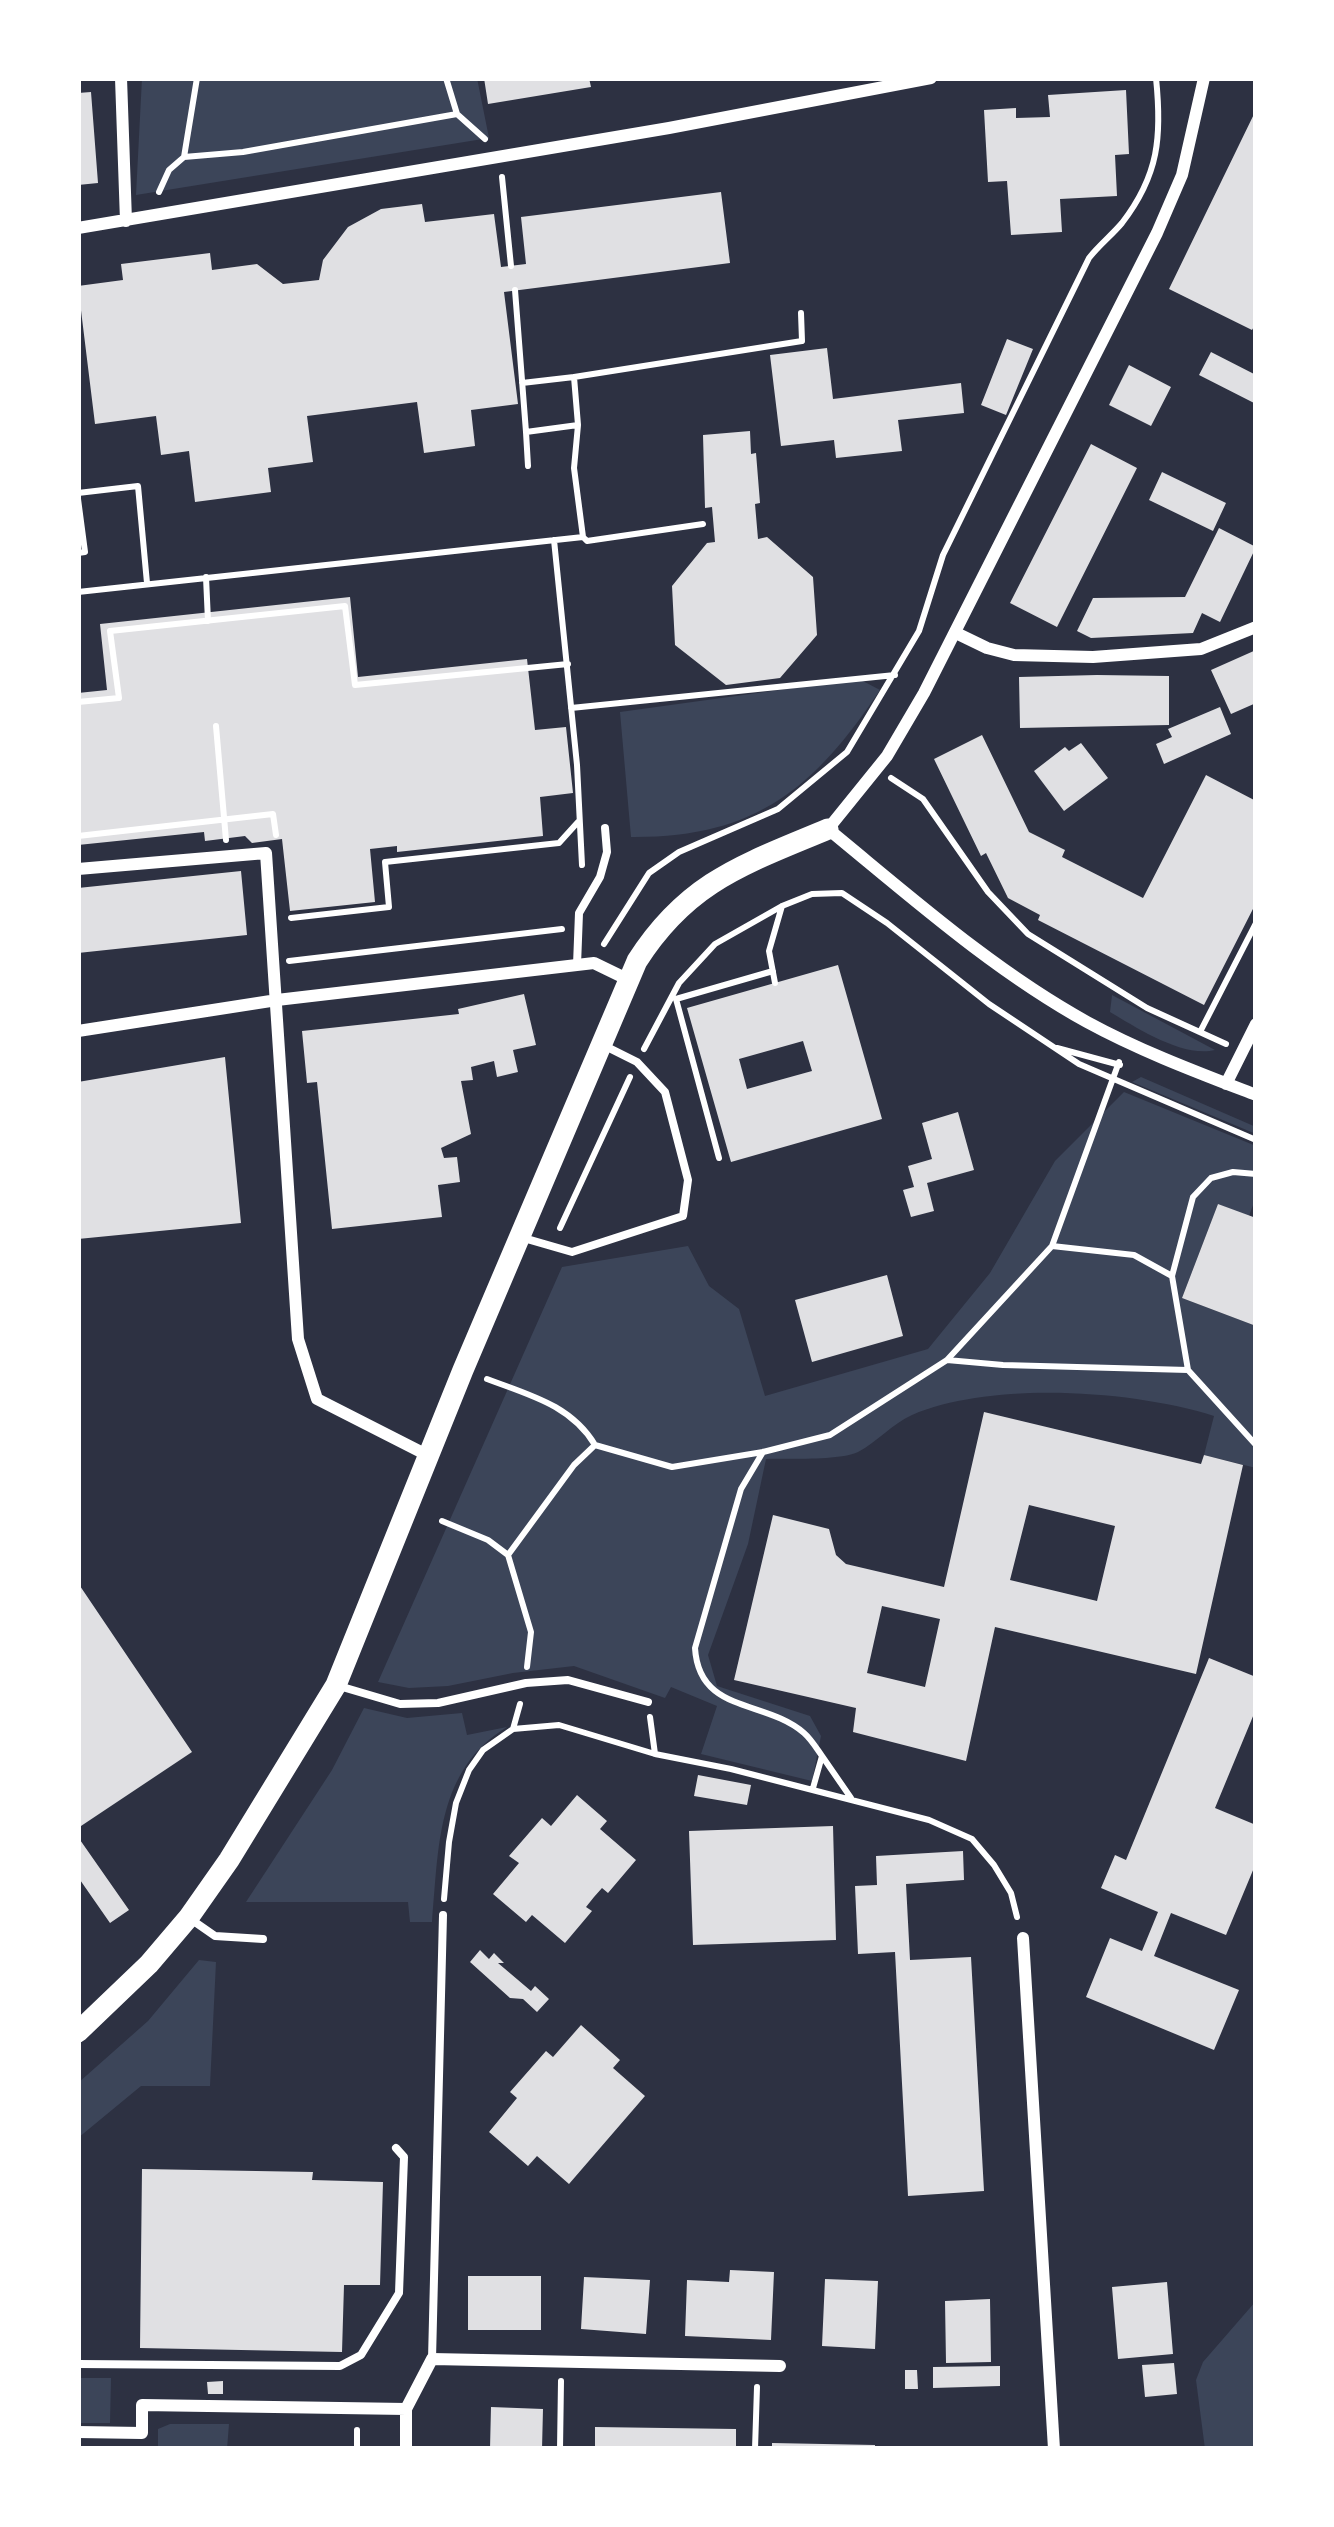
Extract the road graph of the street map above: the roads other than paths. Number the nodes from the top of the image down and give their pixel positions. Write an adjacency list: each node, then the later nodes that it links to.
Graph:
1 (121, 78): 4 (street)
2 (931, 78): 4 (street)
3 (1204, 81): 7 (street)
4 (126, 221): 5 (street)
5 (78, 228)
6 (1256, 626): 7 (street)
7 (956, 633): 9 (street)
8 (605, 828): 11 (lane)
9 (828, 829): 12 (street); 17 (street)
10 (78, 869): 13 (street)
11 (577, 965): 12 (street); 13 (street)
12 (629, 980): 16 (street)
13 (277, 1000): 15 (street); 20 (street)
14 (1256, 1024): 17 (street)
15 (78, 1031)
16 (600, 1043): 19 (street); 19 (lane)
17 (1226, 1084): 18 (street)
18 (1256, 1095)
19 (519, 1237): 20 (street)
20 (429, 1456): 21 (street)
21 (336, 1685): 22 (lane); 24 (street)
22 (648, 1702)
23 (442, 1915): 29 (lane)
24 (189, 1918): 26 (lane); 27 (street)
25 (1023, 1938): 35 (street)
26 (263, 1939)
27 (78, 2032)
28 (396, 2148): 30 (lane)
29 (432, 2359): 31 (street); 32 (street)
30 (78, 2364)
31 (780, 2366)
32 (406, 2409): 33 (street); 34 (street)
33 (78, 2432)
34 (406, 2449)
35 (1054, 2449)

